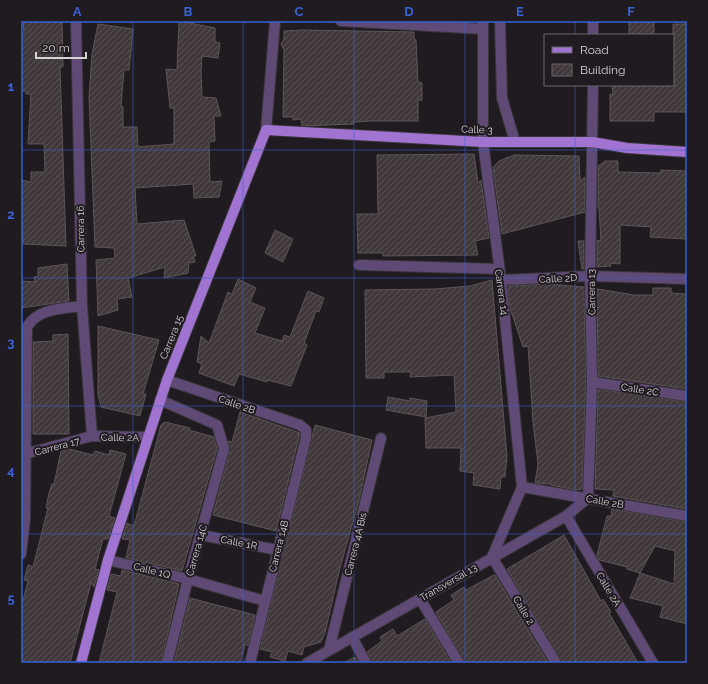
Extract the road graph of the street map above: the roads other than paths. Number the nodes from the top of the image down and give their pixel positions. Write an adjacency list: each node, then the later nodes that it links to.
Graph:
1 (76, 21): 19 (street, Carrera 16)
2 (275, 21): 9 (street, Carrera 15)
3 (341, 21): 6 (street)
4 (500, 21): 11 (street)
5 (593, 21): 7 (street)
6 (483, 25): 10 (street, Carrera 14)
7 (593, 34)
8 (592, 86): 12 (street, Carrera 13)
9 (266, 130): 10 (main road, Calle 3); 20 (main road, Carrera 15)
10 (483, 142): 11 (main road, Calle 3); 15 (street, Carrera 14)
11 (515, 142): 12 (main road, Calle 3)
12 (592, 142): 13 (main road, Calle 3); 16 (street, Carrera 13)
13 (687, 152)
14 (359, 265): 15 (street)
15 (499, 269): 18 (street, Carrera 14)
16 (590, 276): 17 (street, Calle 2D); 18 (street, Calle 2D); 21 (street, Carrera 13)
17 (687, 279)
18 (502, 280): 29 (street, Carrera 14)
19 (82, 306): 25 (street, Carrera 16); 28 (street)
20 (166, 380): 23 (main road, Carrera 15); 24 (street, Calle 2B)
21 (592, 382): 22 (street, Calle 2C); 30 (street, Carrera 13)
22 (687, 396)
23 (160, 400): 26 (main road, Carrera 15); 33 (street, Carrera 14C)
24 (306, 430): 34 (street, Carrera 14B)
25 (92, 436): 26 (street, Calle 2A); 28 (street, Carrera 17)
26 (148, 437): 37 (main road, Carrera 15)
27 (381, 438): 42 (street, Carrera 4A Bis)
28 (23, 455): 35 (street)
29 (522, 487): 30 (street, Calle 2B); 36 (street, Carrera 14)
30 (588, 498): 31 (street, Transversal 13); 32 (street, Calle 2B)
31 (566, 516): 36 (street, Transversal 13); 50 (street, Calle 2A)
32 (687, 516)
33 (201, 535): 34 (street, Calle 1R); 38 (street, Carrera 14C)
34 (277, 550): 40 (street, Carrera 14B)
35 (21, 554)
36 (492, 557): 39 (street, Transversal 13); 49 (street, Calle 2)
37 (108, 560): 38 (street, Calle 1Q); 43 (main road, Carrera 15)
38 (188, 579): 40 (street, Calle 1Q); 44 (street, Carrera 14C)
39 (420, 598): 41 (street, Transversal 13); 48 (street)
40 (265, 601): 45 (street, Carrera 14B)
41 (352, 637): 42 (street, Transversal 13); 47 (street)
42 (329, 650): 46 (street, Transversal 13)
43 (81, 663)
44 (167, 663)
45 (250, 663)
46 (307, 663)
47 (366, 663)
48 (459, 663)
49 (556, 663)
50 (653, 663)

